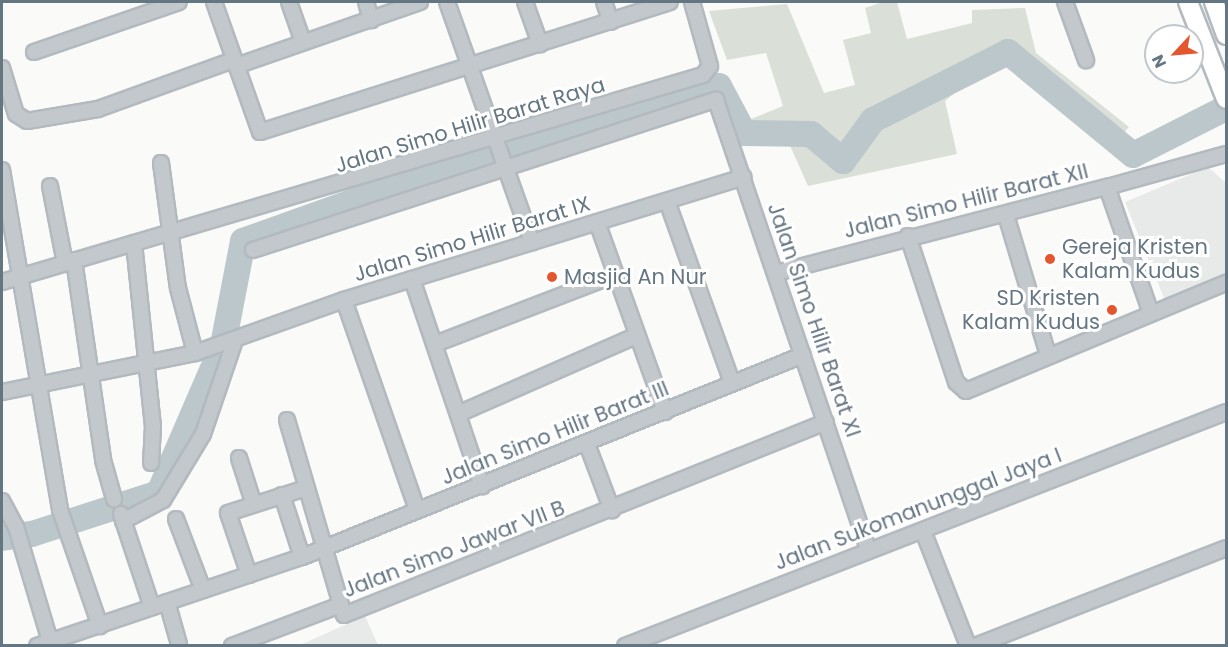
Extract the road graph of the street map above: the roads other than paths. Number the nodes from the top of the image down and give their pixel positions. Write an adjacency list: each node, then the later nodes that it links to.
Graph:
1 (179, 2): 21 (street)
2 (214, 2): 23 (street)
3 (289, 2): 18 (street)
4 (366, 2): 14 (street)
5 (420, 2): 14 (street)
6 (447, 2): 24 (street)
7 (525, 2): 20 (street)
8 (604, 2): 15 (street)
9 (670, 2): 15 (street)
10 (692, 2): 27 (street, Jalan Simo Hilir Barat Raya)
11 (1065, 2): 22 (street)
12 (1188, 2): 16 (main road)
13 (1220, 18): 17 (main road)
14 (371, 20): 18 (street)
15 (611, 22): 20 (street)
16 (1196, 24)
17 (1204, 25)
18 (303, 42): 23 (street)
19 (1204, 43): 26 (main road)
20 (540, 44): 24 (street)
21 (34, 52)
22 (1086, 60)
23 (234, 63): 24 (street); 25 (street)
24 (470, 67): 27 (street)
25 (2, 68)
26 (1225, 97)
27 (499, 142): 30 (street); 38 (street, Jalan Simo Hilir Barat Raya)
28 (1227, 154): 34 (street)
29 (161, 163): 38 (street)
30 (506, 164): 32 (street, Jalan Simo Hilir Barat XI); 40 (street); 42 (street)
31 (2, 173): 46 (street)
32 (744, 177): 35 (street, Jalan Simo Hilir Barat IX); 44 (street, Jalan Simo Hilir Barat XI)
33 (50, 186): 43 (street)
34 (1107, 187): 36 (street, Jalan Simo Hilir Barat XII); 51 (street, Jalan Simo Hilir Barat XII)
35 (667, 201): 37 (street, Jalan Simo Hilir Barat IX); 60 (street)
36 (1006, 215): 39 (street, Jalan Simo Hilir Barat XII); 57 (street)
37 (597, 222): 40 (street, Jalan Simo Hilir Barat IX); 45 (street)
38 (172, 235): 41 (street, Jalan Simo Hilir Barat Raya); 55 (street)
39 (908, 236): 44 (street, Jalan Simo Hilir Barat XII); 57 (street)
40 (532, 242): 47 (street, Jalan Simo Hilir Barat IX)
41 (134, 243): 43 (street, Jalan Simo Hilir Barat Raya); 58 (street)
42 (253, 250)
43 (70, 262): 46 (street, Jalan Simo Hilir Barat Raya); 59 (street)
44 (776, 273): 56 (street, Jalan Simo Hilir Barat XI)
45 (615, 275): 52 (street); 54 (street)
46 (22, 276): 48 (street, Jalan Simo Hilir Barat Raya); 61 (street)
47 (412, 279): 50 (street, Jalan Simo Hilir Barat IX); 54 (street)
48 (2, 282)
49 (1227, 283): 51 (street)
50 (344, 300): 53 (street, Jalan Simo Hilir Barat IX); 77 (street)
51 (1151, 313): 57 (street)
52 (636, 336): 63 (street); 65 (street)
53 (225, 342): 55 (street, Jalan Simo Hilir Barat IX); 89 (street)
54 (435, 345): 65 (street)
55 (195, 353): 58 (street, Jalan Simo Hilir Barat IX)
56 (803, 355): 60 (street, Jalan Simo Hilir Barat III); 67 (street, Jalan Simo Hilir Barat XI)
57 (1048, 356)
58 (144, 364): 59 (street, Jalan Simo Hilir Barat IX); 70 (street)
59 (92, 375): 61 (street, Jalan Simo Hilir Barat IX); 74 (street)
60 (732, 383): 63 (street, Jalan Simo Hilir Barat III)
61 (37, 385): 62 (street, Jalan Simo Hilir Barat IX); 90 (street)
62 (2, 392)
63 (665, 412): 68 (street, Jalan Simo Hilir Barat III)
64 (1227, 412): 80 (street, Jalan Sukomanunggal Jaya I)
65 (458, 414): 71 (street)
66 (287, 420): 72 (street, Jalan Simo Jawar VII B)
67 (826, 422): 78 (street, Jalan Simo Jawar VII B); 83 (street, Jalan Simo Hilir Barat XI)
68 (587, 444): 71 (street, Jalan Simo Hilir Barat III); 78 (street)
69 (238, 458): 76 (street)
70 (151, 463)
71 (482, 486): 77 (street, Jalan Simo Hilir Barat III)
72 (306, 488): 73 (street); 81 (street, Jalan Simo Jawar VII B)
73 (282, 495): 76 (street); 84 (street)
74 (114, 499)
75 (2, 501): 91 (street)
76 (253, 502): 85 (street)
77 (417, 510): 81 (street, Jalan Simo Hilir Barat III)
78 (612, 510): 88 (street, Jalan Simo Jawar VII B)
79 (176, 519): 86 (street)
80 (923, 531): 83 (street, Jalan Sukomanunggal Jaya I); 95 (street)
81 (322, 548): 84 (street); 88 (street, Jalan Simo Jawar VII B)
82 (1227, 548): 96 (street)
83 (868, 549): 94 (street, Jalan Sukomanunggal Jaya I)
84 (302, 557): 85 (street)
85 (249, 575): 86 (street)
86 (203, 590): 87 (street)
87 (167, 602): 89 (street); 92 (street)
88 (338, 606): 93 (street)
89 (152, 607): 90 (street)
90 (100, 626): 91 (street)
91 (43, 642)
92 (176, 645)
93 (232, 645)
94 (625, 645)
95 (968, 645)
96 (975, 645)

